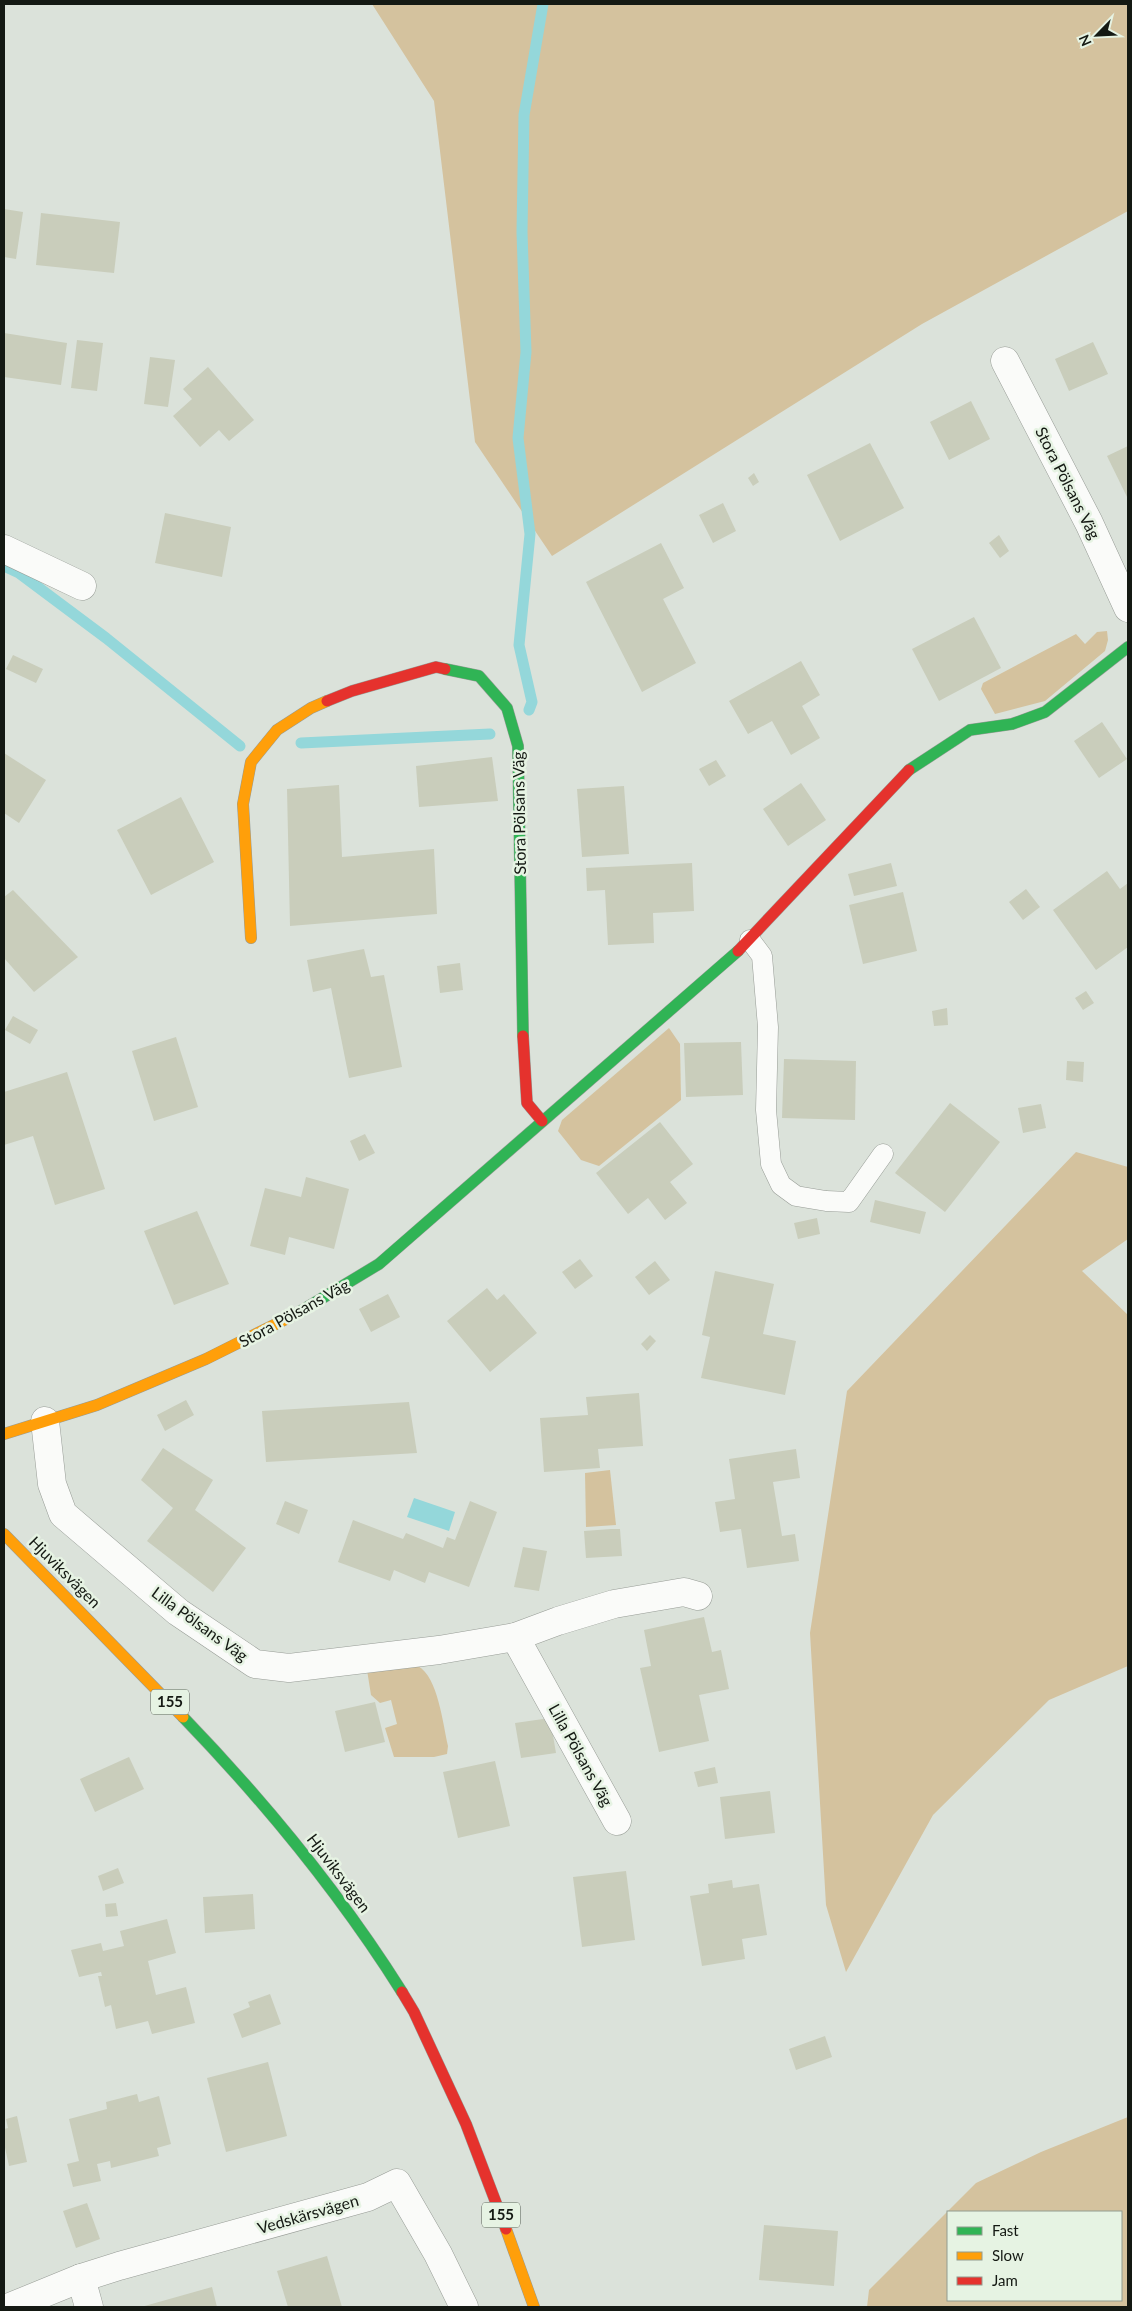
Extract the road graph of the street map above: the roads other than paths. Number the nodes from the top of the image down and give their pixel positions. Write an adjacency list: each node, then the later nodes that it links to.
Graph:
1 (1005, 360): 4 (street, Stora Pölsans Väg)
2 (4, 549): 3 (street)
3 (82, 586)
4 (1128, 608)
5 (1128, 647): 7 (street, Stora Pölsans Väg)
6 (251, 938): 8 (street, Stora Pölsans Väg)
7 (750, 940): 8 (street, Stora Pölsans Väg); 9 (lane)
8 (542, 1121): 10 (street, Stora Pölsans Väg)
9 (883, 1154)
10 (45, 1421): 11 (street, Stora Pölsans Väg); 14 (street, Lilla Pölsans Väg)
11 (4, 1434)
12 (4, 1534): 20 (street, Hjuviksvägen / 155)
13 (698, 1596): 14 (street, Lilla Pölsans Väg)
14 (514, 1637): 15 (street, Lilla Pölsans Väg)
15 (617, 1821)
16 (81, 2278): 17 (street, Vedskärsvägen); 18 (street); 19 (street, Vedskärsvägen)
17 (10, 2307)
18 (89, 2307)
19 (464, 2307)
20 (534, 2307)

